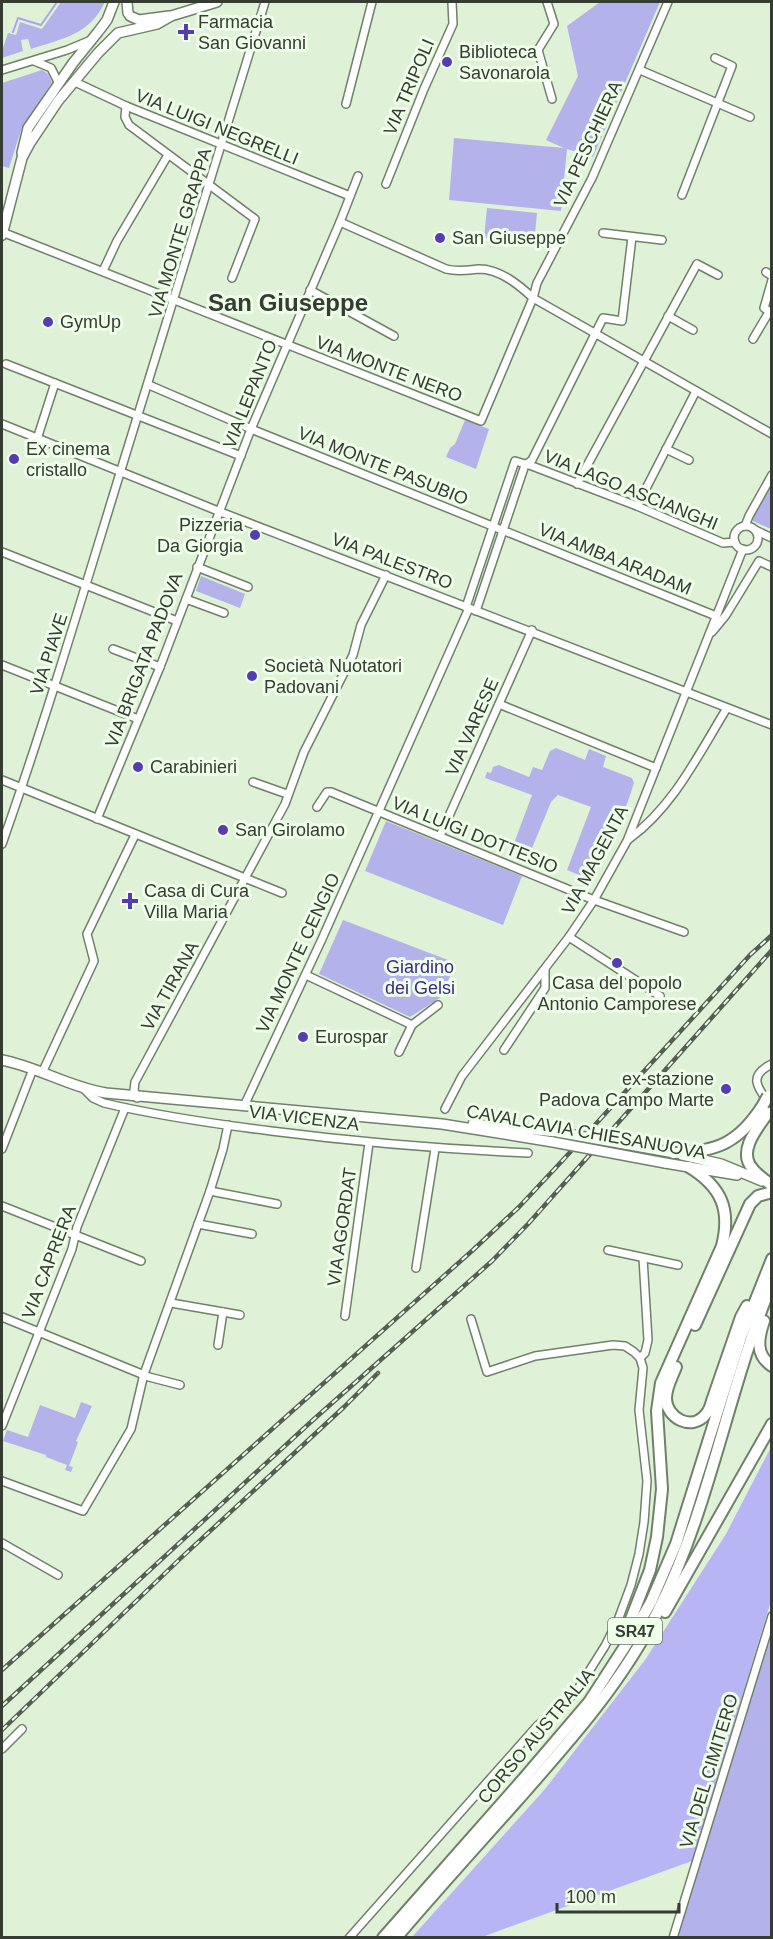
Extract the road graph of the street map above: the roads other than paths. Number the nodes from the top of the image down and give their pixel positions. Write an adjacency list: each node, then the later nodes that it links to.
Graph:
1 (114, 2): 12 (main road)
2 (127, 2): 10 (main road)
3 (217, 2): 9 (main road)
4 (265, 2): 27 (street, VIA MONTE GRAPPA)
5 (372, 2): 24 (street)
6 (452, 2): 31 (street, VIA TRIPOLI)
7 (547, 2): 21 (street)
8 (668, 2): 18 (street, VIA PESCHIERA)
9 (190, 5): 11 (main road)
10 (129, 15): 11 (main road); 12 (main road); 13 (main road)
11 (171, 16): 13 (main road)
12 (108, 17): 13 (main road); 14 (main road)
13 (122, 31): 19 (main road)
14 (93, 39): 16 (street); 20 (main road)
15 (714, 58): 23 (street)
16 (31, 60): 17 (street); 20 (street)
17 (2, 70)
18 (640, 70): 23 (street); 45 (street, VIA PESCHIERA)
19 (75, 82): 22 (main road); 25 (street, VIA LUIGI NEGRELLI)
20 (59, 83): 22 (street); 29 (main road)
21 (552, 99)
22 (58, 101): 29 (main road)
23 (717, 103): 26 (street); 33 (street)
24 (346, 104)
25 (126, 106): 27 (street, VIA LUIGI NEGRELLI); 28 (street)
26 (750, 117)
27 (222, 145): 32 (street, VIA MONTE GRAPPA); 34 (street, VIA LUIGI NEGRELLI)
28 (168, 155): 32 (street); 40 (street)
29 (22, 158): 37 (main road)
30 (358, 176): 34 (street, VIA LEPANTO)
31 (386, 184)
32 (210, 186): 43 (street); 46 (street, VIA MONTE GRAPPA)
33 (682, 195)
34 (350, 196): 35 (street, VIA LEPANTO)
35 (340, 222): 44 (street, VIA LEPANTO); 45 (street)
36 (603, 233): 38 (street)
37 (2, 234): 40 (street, VIA MONTE NERO)
38 (632, 237): 39 (street); 50 (street)
39 (662, 240)
40 (103, 271): 46 (street, VIA MONTE NERO)
41 (718, 276): 48 (street)
42 (770, 276): 47 (street)
43 (232, 278)
44 (310, 290): 51 (street); 53 (street, VIA LEPANTO)
45 (533, 298): 50 (street); 60 (street, VIA PESCHIERA)
46 (176, 300): 53 (street, VIA MONTE NERO); 57 (street, VIA MONTE GRAPPA)
47 (770, 313): 52 (street)
48 (668, 316): 49 (street); 54 (street)
49 (693, 330)
50 (595, 333): 54 (street); 68 (street)
51 (394, 336)
52 (753, 339)
53 (286, 344): 60 (street, VIA MONTE NERO); 62 (street, VIA LEPANTO)
54 (643, 361): 58 (street); 71 (street)
55 (6, 364): 56 (street)
56 (55, 383): 59 (street); 64 (street)
57 (148, 385): 59 (street, VIA MONTE GRAPPA); 62 (street, VIA MONTE PASUBIO)
58 (696, 391): 63 (street); 65 (street)
59 (138, 416): 66 (street); 69 (street, VIA MONTE GRAPPA)
60 (481, 421)
61 (2, 424): 64 (street, VIA PALESTRO)
62 (251, 429): 66 (street, VIA LEPANTO); 75 (street, VIA MONTE PASUBIO)
63 (771, 434)
64 (36, 439): 69 (street, VIA PALESTRO)
65 (666, 449): 67 (street); 72 (street)
66 (241, 456): 73 (street, VIA LEPANTO)
67 (689, 460)
68 (525, 465): 71 (street, VIA LAGO ASCIANGHI); 75 (street, VIA LAGO ASCIANGHI); 77 (street)
69 (121, 472): 73 (street, VIA PALESTRO); 86 (street, VIA PIAVE)
70 (771, 475): 74 (street)
71 (577, 484): 72 (street, VIA LAGO ASCIANGHI)
72 (637, 506): 79 (street, VIA LAGO ASCIANGHI)
73 (218, 511): 83 (street, VIA BRIGATA PADOVA); 85 (street, VIA PALESTRO)
74 (745, 526): 76 (street); 79 (street)
75 (494, 527): 77 (street, VIA MONTE PASUBIO); 89 (street)
76 (755, 530): 78 (street); 80 (street)
77 (503, 531): 89 (street); 91 (street, VIA AMBA ARADAM)
78 (771, 538): 80 (street)
79 (735, 542): 81 (street)
80 (756, 543): 81 (street)
81 (742, 549): 91 (street, VIA MAGENTA)
82 (2, 552): 86 (street)
83 (197, 567): 87 (street); 88 (street, VIA BRIGATA PADOVA)
84 (771, 567): 94 (street)
85 (386, 575): 89 (street, VIA PALESTRO); 108 (street, VIA TIRANA)
86 (86, 586): 92 (street); 98 (street, VIA PIAVE)
87 (248, 587)
88 (186, 599): 90 (street); 92 (street, VIA BRIGATA PADOVA)
89 (470, 608): 93 (street, VIA PALESTRO); 110 (street, VIA MONTE CENGIO)
90 (224, 613)
91 (717, 616): 94 (street, VIA MAGENTA)
92 (177, 621): 97 (street, VIA BRIGATA PADOVA)
93 (532, 630): 99 (street, VIA PALESTRO); 100 (street, VIA VARESE)
94 (709, 635): 99 (street, VIA MAGENTA)
95 (113, 649): 97 (street)
96 (2, 665): 98 (street)
97 (160, 667): 102 (street, VIA BRIGATA PADOVA)
98 (55, 685): 102 (street); 107 (street, VIA PIAVE)
99 (687, 691): 101 (street, VIA PALESTRO); 104 (street, VIA MAGENTA)
100 (499, 704): 104 (street); 113 (street, VIA VARESE)
101 (727, 708): 103 (street, VIA PALESTRO); 114 (street)
102 (138, 719): 111 (street, VIA BRIGATA PADOVA)
103 (771, 724)
104 (656, 768): 114 (street, VIA MAGENTA)
105 (2, 780): 107 (street)
106 (253, 782): 108 (street)
107 (21, 788): 111 (street); 115 (street, VIA PIAVE)
108 (287, 794): 116 (street, VIA TIRANA)
109 (317, 807): 110 (street)
110 (378, 812): 113 (street, VIA LUIGI DOTTESIO); 122 (street, VIA MONTE CENGIO)
111 (97, 819): 112 (street)
112 (135, 834): 116 (street); 130 (street)
113 (440, 836): 118 (street, VIA LUIGI DOTTESIO)
114 (627, 841): 118 (street, VIA MAGENTA)
115 (2, 844)
116 (246, 878): 117 (street); 132 (street, VIA TIRANA)
117 (282, 893)
118 (594, 900): 119 (street, VIA LUIGI DOTTESIO); 120 (street, VIA MAGENTA)
119 (684, 932)
120 (569, 938): 121 (street, VIA MAGENTA); 123 (street)
121 (545, 970): 126 (street, VIA MAGENTA); 136 (street, VIA MAGENTA)
122 (306, 975): 125 (street); 134 (street, VIA MONTE CENGIO)
123 (660, 996)
124 (438, 1005): 125 (street)
125 (412, 1025): 127 (street)
126 (504, 1050)
127 (399, 1052)
128 (2, 1060): 130 (main road, VIA VICENZA)
129 (771, 1064): 133 (street)
130 (37, 1071): 131 (main road, VIA VICENZA); 140 (street)
131 (83, 1088): 132 (main road, VIA VICENZA); 135 (street, VIA VICENZA)
132 (137, 1098): 134 (main road, VIA VICENZA)
133 (769, 1103): 142 (highway); 146 (highway)
134 (244, 1106): 137 (main road, VIA VICENZA)
135 (125, 1108): 138 (street, VIA VICENZA); 152 (street, VIA CAPRERA)
136 (445, 1109)
137 (442, 1124): 142 (main road, CAVALCAVIA CHIESANUOVA, bridge); 144 (main road, CAVALCAVIA CHIESANUOVA, bridge)
138 (228, 1125): 139 (street, VIA VICENZA); 147 (street)
139 (369, 1143): 141 (street, VIA VICENZA); 164 (street, VIA AGORDAT)
140 (2, 1149)
141 (435, 1149): 143 (street, VIA VICENZA); 158 (street)
142 (671, 1152): 145 (main road, CAVALCAVIA CHIESANUOVA)
143 (528, 1153)
144 (689, 1167): 145 (main road, CAVALCAVIA CHIESANUOVA); 179 (highway)
145 (757, 1179): 146 (main road, CAVALCAVIA CHIESANUOVA)
146 (771, 1188): 156 (highway)
147 (210, 1191): 148 (street); 150 (street)
148 (278, 1204)
149 (2, 1206): 152 (street)
150 (198, 1224): 151 (street); 161 (street)
151 (252, 1234)
152 (75, 1236): 155 (street); 167 (street, VIA CAPRERA)
153 (608, 1250): 154 (street)
154 (643, 1258): 157 (street); 169 (street)
155 (141, 1261)
156 (769, 1264): 179 (highway, CORSO AUSTRALIA / SR47)
157 (678, 1266)
158 (416, 1268)
159 (771, 1283): 179 (highway, CORSO AUSTRALIA / SR47)
160 (771, 1301): 170 (highway)
161 (171, 1303): 162 (street); 171 (street)
162 (223, 1312): 163 (street); 168 (street)
163 (240, 1315)
164 (345, 1316)
165 (2, 1317): 167 (street)
166 (471, 1319): 169 (street)
167 (38, 1332): 171 (street); 174 (street, VIA CAPRERA)
168 (219, 1345)
169 (640, 1358): 183 (street)
170 (771, 1366)
171 (144, 1374): 172 (street); 175 (street)
172 (180, 1385)
173 (771, 1424): 179 (highway)
174 (2, 1426)
175 (2, 1481)
176 (2, 1543): 177 (street)
177 (58, 1575)
178 (771, 1616): 182 (street, VIA DEL CIMITERO)
179 (604, 1691): 184 (highway, CORSO AUSTRALIA / SR47); 185 (highway, CORSO AUSTRALIA / SR47)
180 (22, 1729): 181 (street)
181 (2, 1749)
182 (673, 1937)
183 (348, 1938)
184 (383, 1938)
185 (396, 1938)

